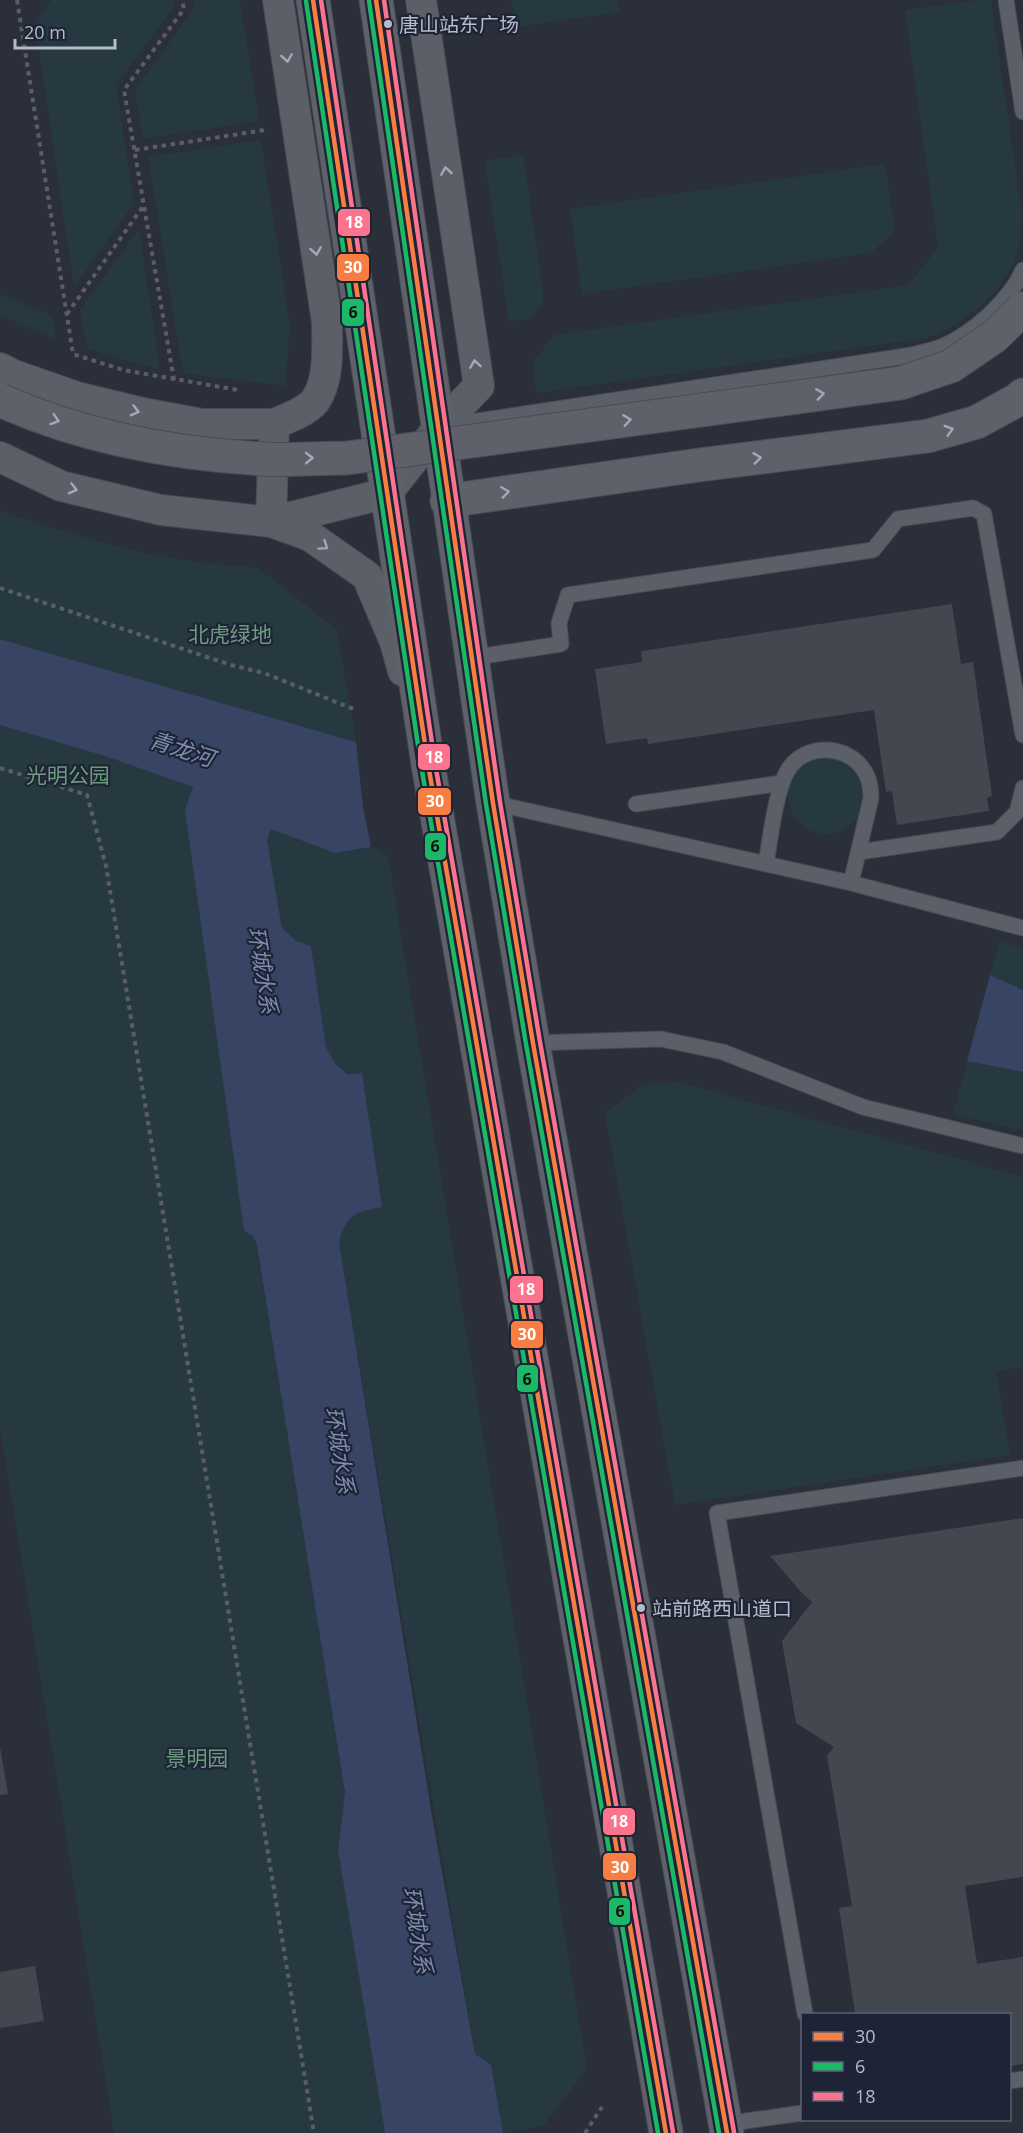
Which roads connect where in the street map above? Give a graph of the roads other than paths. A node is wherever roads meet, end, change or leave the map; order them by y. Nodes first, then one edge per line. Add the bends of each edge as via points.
1 (278, 0) edge
2 (313, 0) edge
3 (375, 0) edge
4 (421, 0) edge
5 (1006, 0) edge
6 (1016, 26) edge
7 (1023, 112) edge
8 (1023, 270) edge
9 (1023, 308) edge
10 (0, 368) edge
11 (1023, 394) edge
12 (0, 400) edge
13 (274, 424) junction
14 (439, 427) junction
15 (0, 457) edge
16 (387, 493) junction
17 (447, 501) junction
18 (271, 522) junction
19 (471, 658) junction
20 (1023, 735) edge
21 (428, 764) junction
22 (782, 783) junction
23 (1023, 788) edge
24 (493, 803) junction
25 (636, 804) dead end
26 (859, 852) junction
27 (766, 864) junction
28 (851, 883) junction
29 (1023, 928) edge
30 (533, 1043) junction
31 (1023, 1146) edge
32 (1023, 1468) edge
33 (805, 2013) edge
34 (801, 2113) edge
35 (726, 2128) edge
36 (666, 2133) edge

1 -> 13 street via 327,343 322,385 314,402
2 - 16 main road
3 - 14 main road
14 -> 4 street via 479,386
5 - 6 lane
6 - 7 lane
8 - 14 lane via 1000,304 976,326 944,346 912,355
12 -> 9 main road, bridge via 137,443 266,459 346,458 901,383 951,366 995,336
10 -> 13 street via 77,397 143,413 202,424
17 -> 11 main road via 928,436 976,422
13 - 18 street
14 - 16 street
14 - 17 main road
15 -> 18 street via 61,486 150,507
16 - 18 street
16 - 21 main road
17 - 19 main road
18 -> 21 street via 310,536 367,576 395,642
19 - 20 lane via 561,644 559,622 568,595 873,550 898,519 973,508 984,514
19 - 24 main road
21 - 36 main road
22 - 25 lane
22 - 26 lane via 794,763 814,751 843,753 855,761 868,778 871,798
22 - 27 lane
23 - 26 lane via 1017,812 997,832
24 - 27 lane
24 - 30 main road
26 - 28 lane
27 - 28 lane
28 - 29 lane
30 - 31 lane via 662,1039 723,1052 862,1107
30 - 35 main road
32 - 33 lane via 717,1513
34 - 35 lane

